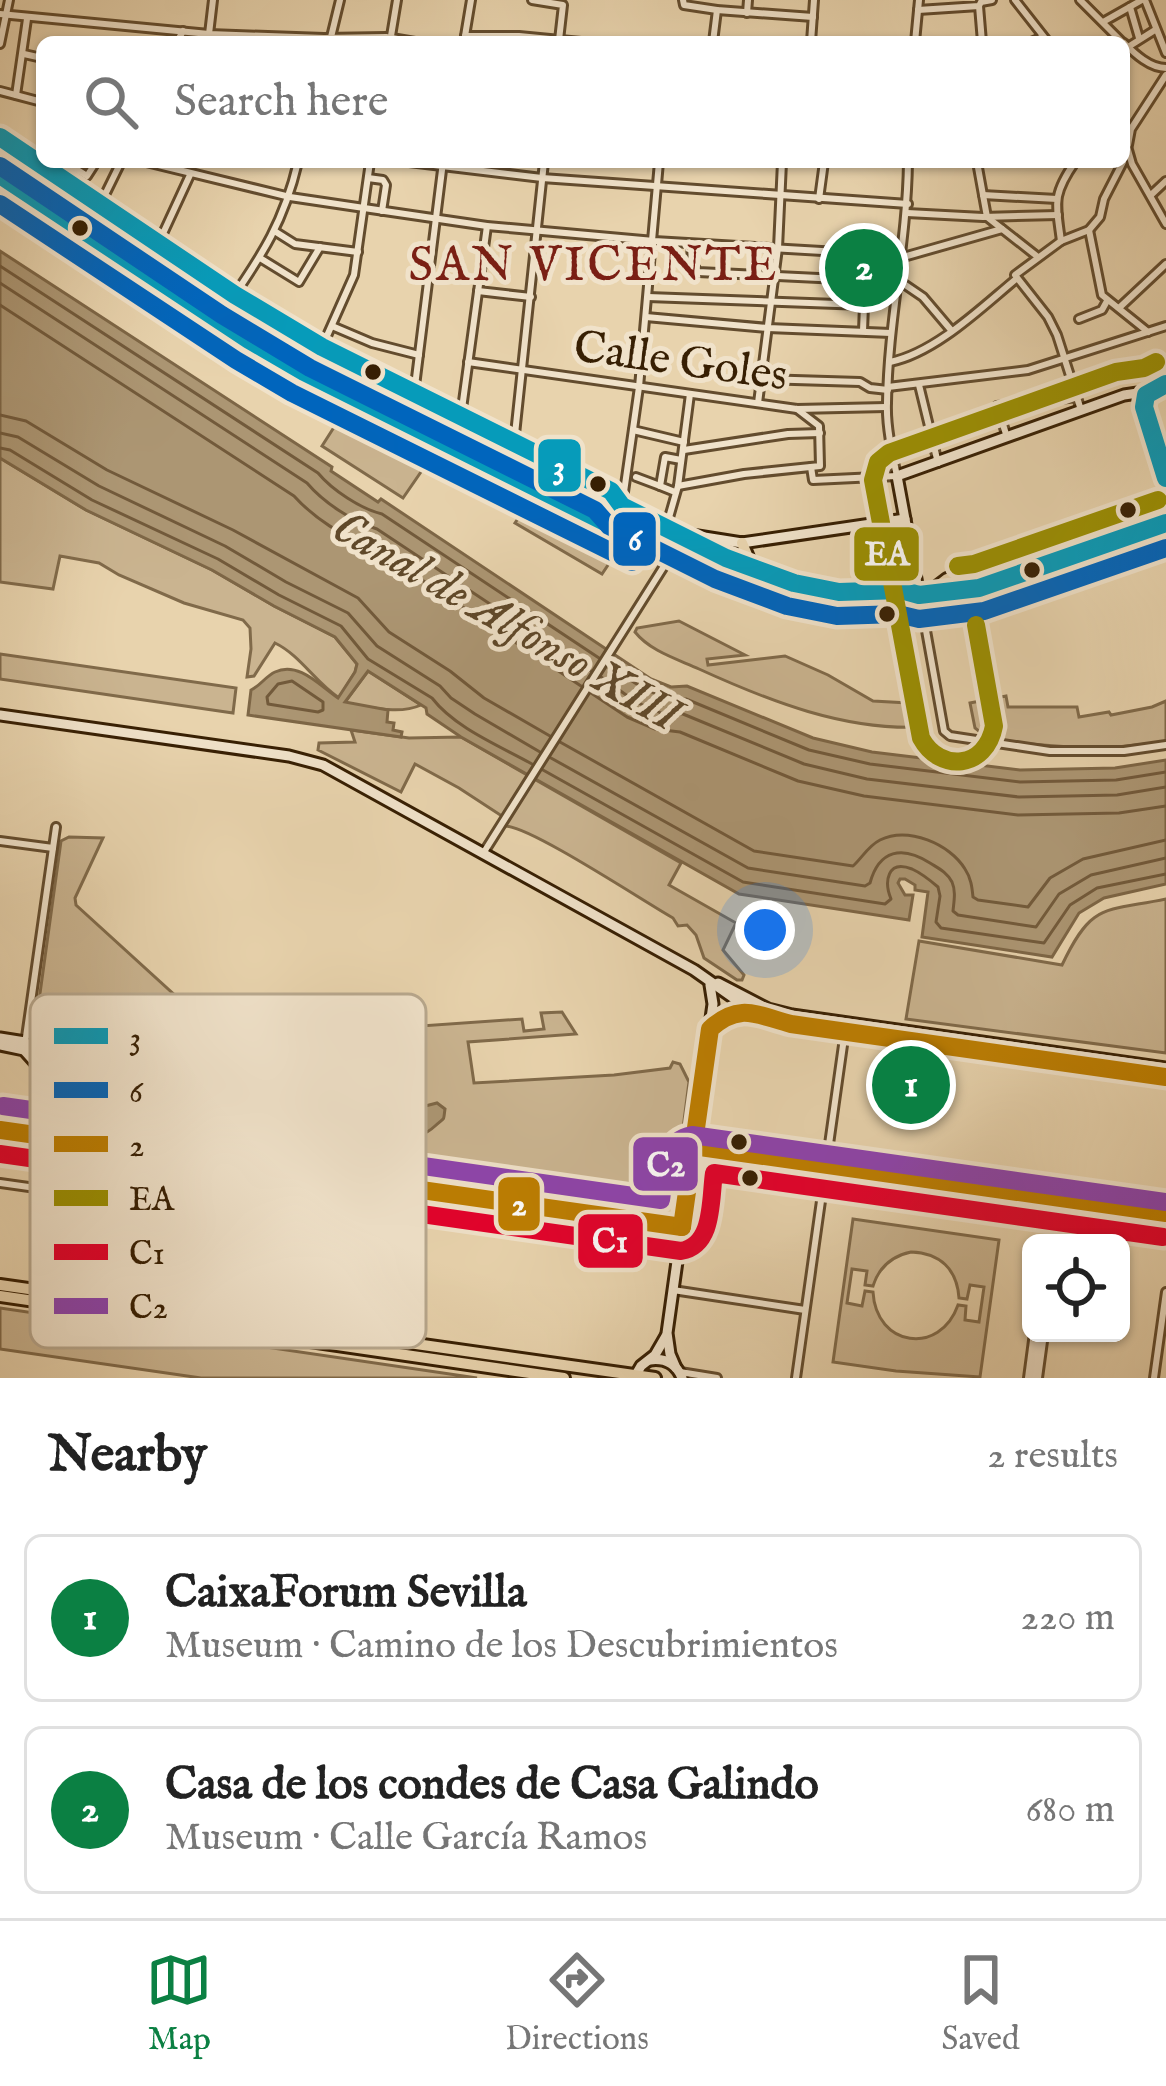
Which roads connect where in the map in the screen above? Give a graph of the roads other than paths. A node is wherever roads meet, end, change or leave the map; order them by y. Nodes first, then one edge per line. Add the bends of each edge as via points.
1 (9, 0) edge
2 (212, 0) edge
3 (340, 0) edge
4 (397, 0) edge
5 (471, 0) edge
6 (532, 0) edge
7 (683, 0) edge
8 (748, 0) edge
9 (814, 0) edge
10 (919, 0) edge
11 (992, 0) edge
12 (1015, 0) edge
13 (1080, 0) edge
14 (1094, 0) edge
15 (1143, 0) edge
16 (979, 6) junction
17 (1130, 6) junction
18 (1089, 9) junction
19 (717, 10) junction
20 (918, 10) junction
21 (746, 13) junction
22 (2, 15) edge
23 (813, 17) junction
24 (28, 19) junction
25 (1102, 22) junction
26 (183, 31) junction
27 (1158, 33) junction
28 (180, 36) edge
29 (206, 36) edge
30 (331, 36) edge
31 (391, 36) edge
32 (465, 36) edge
33 (559, 36) edge
34 (714, 36) edge
35 (811, 36) edge
36 (916, 36) edge
37 (982, 36) edge
38 (1044, 36) edge
39 (1117, 36) edge
40 (1139, 38) junction
41 (1130, 42) edge
42 (0, 44) edge
43 (1130, 48) edge
44 (1166, 53) edge
45 (24, 54) junction
46 (36, 57) edge
47 (1166, 72) edge
48 (0, 91) edge
49 (16, 94) junction
50 (36, 100) edge
51 (1130, 135) edge
52 (0, 150) edge
53 (1130, 156) edge
54 (0, 162) edge
55 (118, 168) edge
56 (171, 168) edge
57 (297, 168) edge
58 (369, 168) edge
59 (441, 168) edge
60 (471, 168) edge
61 (543, 168) edge
62 (659, 168) edge
63 (782, 168) edge
64 (823, 168) edge
65 (908, 168) edge
66 (978, 168) edge
67 (1071, 168) edge
68 (1120, 168) edge
69 (191, 173) junction
70 (368, 178) junction
71 (542, 178) junction
72 (1166, 181) edge
73 (657, 187) junction
74 (983, 195) junction
75 (1150, 195) junction
76 (780, 196) junction
77 (290, 197) junction
78 (819, 199) junction
79 (1057, 200) junction
80 (908, 203) junction
81 (364, 208) junction
82 (382, 211) junction
83 (907, 213) junction
84 (1058, 215) junction
85 (987, 217) junction
86 (92, 219) junction
87 (435, 219) junction
88 (1166, 224) edge
89 (487, 226) junction
90 (1002, 230) junction
91 (1089, 230) junction
92 (538, 231) junction
93 (276, 232) junction
94 (653, 242) junction
95 (1061, 242) junction
96 (692, 244) junction
97 (320, 247) junction
98 (778, 248) junction
99 (358, 252) junction
100 (154, 254) junction
101 (902, 255) junction
102 (1037, 256) junction
103 (260, 258) junction
104 (1166, 264) edge
105 (1016, 276) junction
106 (774, 277) junction
107 (896, 282) junction
108 (478, 291) junction
109 (648, 296) junction
110 (532, 297) junction
111 (1107, 301) junction
112 (772, 303) junction
113 (227, 307) junction
114 (1119, 308) junction
115 (646, 316) junction
116 (1079, 319) dead end
117 (332, 326) junction
118 (1166, 326) edge
119 (768, 328) junction
120 (951, 330) junction
121 (863, 331) junction
122 (1148, 332) junction
123 (891, 333) junction
124 (322, 346) dead end
125 (419, 355) junction
126 (1064, 359) junction
127 (468, 362) junction
128 (890, 362) junction
129 (522, 371) junction
130 (762, 379) junction
131 (1166, 384) edge
132 (919, 385) junction
133 (639, 386) junction
134 (869, 388) junction
135 (888, 388) junction
136 (1150, 391) junction
137 (690, 394) junction
138 (1077, 397) junction
139 (409, 401) junction
140 (758, 404) junction
141 (869, 406) junction
142 (886, 407) junction
143 (797, 409) junction
144 (1081, 410) junction
145 (461, 416) dead end
146 (633, 430) junction
147 (820, 433) junction
148 (1007, 437) junction
149 (684, 446) junction
150 (513, 453) junction
151 (682, 460) junction
152 (938, 463) junction
153 (815, 466) junction
154 (897, 476) junction
155 (1166, 476) edge
156 (636, 477) dead end
157 (660, 486) junction
158 (676, 489) junction
159 (1166, 498) edge
160 (622, 506) junction
161 (1149, 516) tunnel mouth
162 (905, 519) junction
163 (1166, 524) tunnel mouth
164 (670, 530) junction
165 (743, 546) junction
166 (672, 554) junction
167 (739, 568) junction
168 (983, 574) junction
169 (946, 579) junction
170 (961, 590) junction
171 (925, 594) junction
172 (0, 717) edge
173 (1166, 745) edge
174 (56, 827) dead end
175 (0, 841) edge
176 (53, 848) junction
177 (484, 852) junction
178 (707, 980) junction
179 (32, 994) edge
180 (30, 1011) edge
181 (754, 1013) junction
182 (845, 1027) junction
183 (710, 1029) junction
184 (0, 1041) edge
185 (25, 1046) junction
186 (30, 1051) edge
187 (1166, 1072) edge
188 (0, 1130) edge
189 (30, 1134) edge
190 (692, 1152) junction
191 (826, 1165) junction
192 (824, 1177) junction
193 (0, 1183) edge
194 (30, 1187) edge
195 (426, 1191) edge
196 (1059, 1198) junction
197 (1057, 1210) junction
198 (1166, 1213) edge
199 (1166, 1226) edge
200 (682, 1227) junction
201 (1054, 1234) edge
202 (0, 1285) edge
203 (30, 1289) edge
204 (673, 1291) junction
205 (1166, 1292) edge
206 (0, 1296) edge
207 (30, 1300) edge
208 (806, 1310) junction
209 (667, 1333) junction
210 (1039, 1342) edge
211 (426, 1346) edge
212 (358, 1348) edge
213 (650, 1360) junction
214 (679, 1372) edge
215 (634, 1376) edge
216 (564, 1378) edge
217 (656, 1378) edge
218 (717, 1378) edge
219 (796, 1378) edge
220 (1033, 1378) edge
221 (1154, 1378) edge

1 - 22 street
2 - 29 street
3 - 30 street
4 - 31 street
5 - 32 street
6 - 33 street via 563,5
7 - 19 street
8 - 21 street
9 - 23 street
10 - 20 street
11 - 16 street
12 - 38 street
13 - 18 street
14 - 18 street
15 - 17 street
15 - 27 street
16 - 20 street
16 - 37 street
17 - 25 street
17 - 40 street
18 - 25 street
19 - 21 street
19 - 34 street
20 - 36 street
21 - 23 street
22 - 24 street
22 - 42 street
23 - 35 street
24 - 26 street
24 - 45 street
25 - 39 street
26 - 28 street
26 - 29 street
27 - 40 street
27 - 44 street
40 - 41 street
43 - 47 street
45 - 46 street
45 - 49 street
47 - 51 street
48 - 49 street
49 - 50 street
52 - 86 main road
53 - 75 street
54 - 86 main road
55 - 86 street
56 - 69 street
57 - 77 street
58 - 70 street
59 - 87 street
60 - 71 street
61 - 71 street
62 - 73 street
63 - 76 street
64 - 78 street
65 - 80 street
66 - 74 street
67 - 79 street
68 - 91 street
69 - 77 street
69 - 100 street
70 - 81 street
70 - 82 street via 386,185
71 - 73 street
71 - 92 street
72 - 75 street
73 - 76 street
73 - 94 street
74 - 79 street
74 - 85 street
75 - 88 street
76 - 78 street
76 - 98 street
77 - 81 street
77 - 93 street
78 - 80 street
79 - 84 street
80 - 83 street
81 - 82 street
81 - 99 street
82 - 87 street
83 - 85 street
83 - 101 street
84 - 85 street
84 - 95 street
85 - 90 street
86 - 100 main road
86 - 113 main road
87 - 89 street
87 - 125 street
89 - 92 street
89 - 108 street
90 - 101 street
90 - 102 street
91 - 95 street
91 - 111 street
92 - 94 street
92 - 110 street
93 - 97 street
93 - 103 street
94 - 96 street
94 - 109 street
95 - 102 street
96 - 98 street
96 - 106 street via 698,272
97 - 99 street
97 - 103 street via 298,282
98 - 101 street
98 - 106 street
99 - 117 street
100 - 113 main road
101 - 107 street
102 - 105 street
103 - 113 street
104 - 114 street
105 - 120 street
105 - 126 street via 1048,317
106 - 107 street
106 - 112 street
107 - 120 street
107 - 123 street
108 - 110 street
108 - 127 street
109 - 112 street
109 - 115 street
110 - 129 street
111 - 114 street
111 - 116 street
112 - 119 street
112 - 121 street via 864,305
113 - 139 main road
113 - 166 main road via 313,364
114 - 122 street
115 - 119 street
115 - 133 street
117 - 124 street
117 - 125 street
118 - 122 street
119 - 121 street
119 - 130 street
120 - 128 street
121 - 123 street
122 - 126 street
123 - 128 street
125 - 139 street
126 - 132 street
126 - 138 street
127 - 129 street, Calle Goles
127 - 145 street
128 - 135 street
129 - 133 street, Calle Goles
129 - 150 street
130 - 134 street
130 - 140 street
131 - 136 main road
132 - 135 street
132 - 152 street
133 - 137 street, Calle Goles
133 - 146 street
134 - 135 street
134 - 141 street
135 - 142 street
136 - 144 street
136 - 155 main road via 1144,407
137 - 140 street, Calle Goles
137 - 149 street
138 - 144 street
138 - 148 street via 997,406
139 - 150 main road
140 - 143 street, Calle Goles
141 - 142 street, Calle Goles
141 - 143 street, Calle Goles
142 - 154 street
143 - 147 street
144 - 148 street
146 - 149 street
146 - 160 street
147 - 149 street
147 - 153 street
148 - 152 street
149 - 151 street
150 - 160 main road
151 - 157 street via 665,457
151 - 158 street
152 - 154 street
153 - 154 street via 813,480
153 - 158 street
154 - 162 street
156 - 157 street
157 - 158 street
158 - 164 street
159 - 169 main road
160 - 164 main road
161 - 168 main road
162 - 165 street
162 - 171 street
163 - 170 main road
164 - 165 street
164 - 167 main road
165 - 167 main road
166 - 167 main road
166 - 177 street
167 - 171 main road via 839,592
168 - 169 main road
168 - 170 main road
169 - 171 main road
170 - 171 main road
171 - 173 street via 944,731 1050,751
172 - 177 street via 306,760
174 - 176 street
175 - 176 street
176 - 179 street
177 - 178 street
178 - 181 street
178 - 182 street via 778,1012
178 - 183 street
180 - 185 street
181 - 182 street
181 - 183 street via 728,1012
182 - 187 street
182 - 191 street
183 - 190 street
184 - 185 street
185 - 186 street
188 - 189 street
190 - 191 street
190 - 192 street
190 - 200 street
191 - 192 street
191 - 196 street
192 - 197 street
192 - 208 street
193 - 194 street
195 - 200 street
196 - 197 street
196 - 198 street
197 - 199 street
197 - 201 street
200 - 204 street
202 - 203 main road
204 - 208 street
204 - 209 street
205 - 221 street
206 - 207 main road
208 - 219 street
209 - 213 street
209 - 214 street
210 - 220 street
211 - 215 main road
212 - 216 main road
213 - 214 street
213 - 215 street
214 - 218 street
215 - 217 main road

